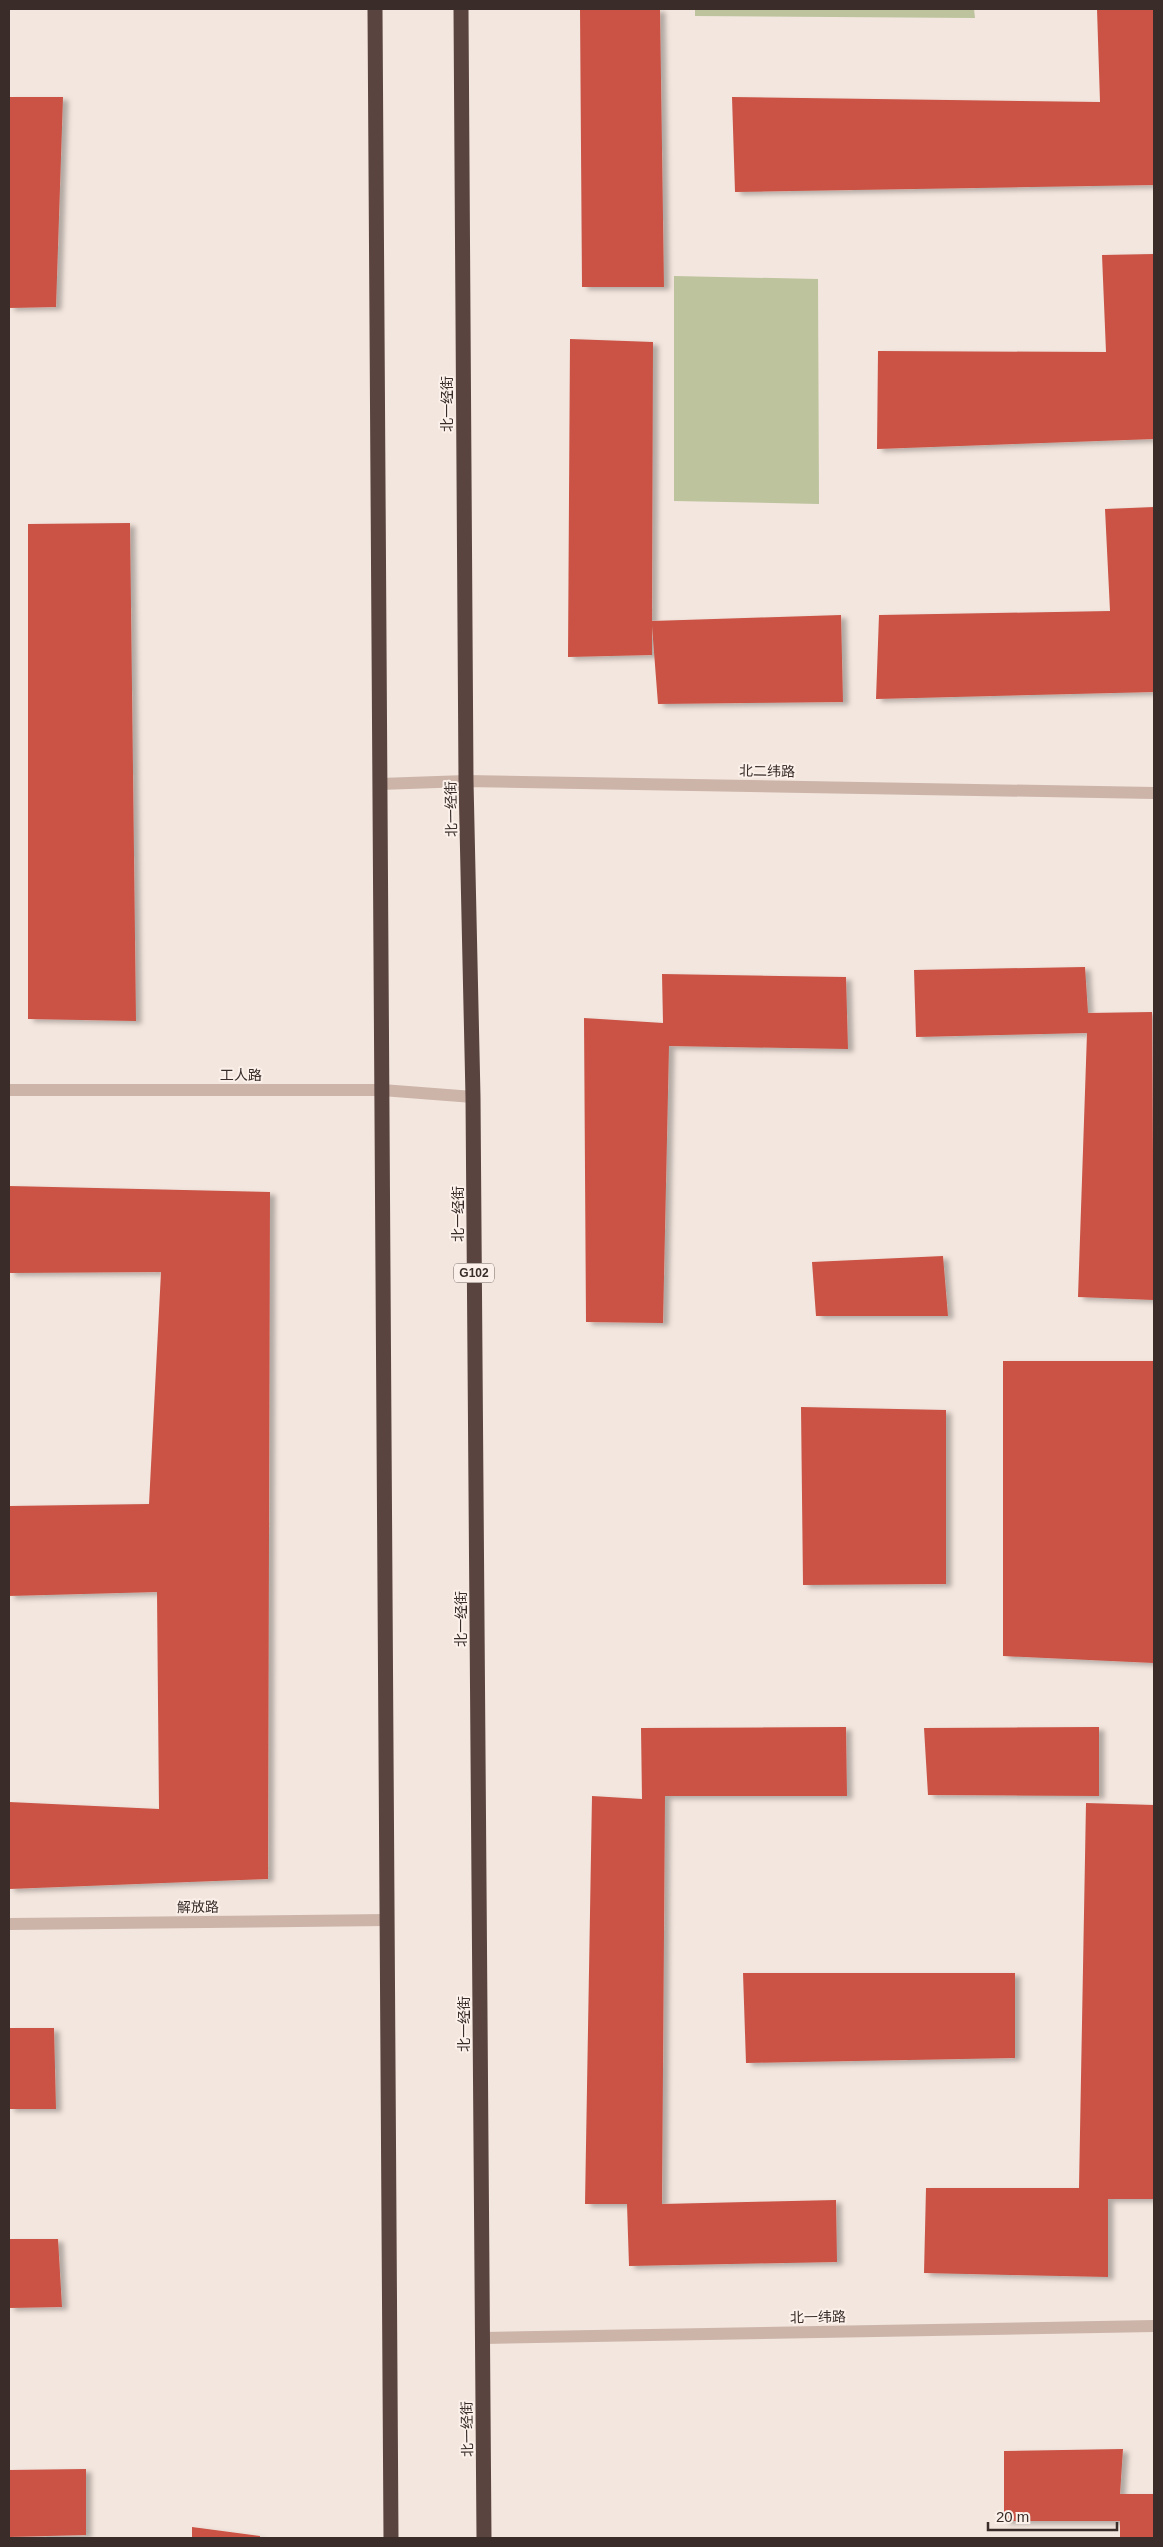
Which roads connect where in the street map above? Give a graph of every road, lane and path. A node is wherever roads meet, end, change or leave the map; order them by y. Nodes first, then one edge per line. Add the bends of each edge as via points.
1 (375, 9) edge
2 (461, 9) edge
3 (466, 781) junction
4 (380, 784) junction
5 (1154, 793) edge
6 (9, 1090) edge
7 (382, 1090) junction
8 (473, 1097) junction
9 (387, 1920) junction
10 (9, 1924) edge
11 (1154, 2326) edge
12 (482, 2338) junction
13 (391, 2538) edge
14 (484, 2538) edge

1 - 4 highway
2 - 3 highway, 北一经街 / G102
3 - 4 street, 北二纬路
3 - 5 street, 北二纬路
3 - 8 highway, 北一经街 / G102
4 - 7 highway
6 - 7 street, 工人路
7 - 8 street, 工人路
7 - 9 highway
8 - 12 highway, 北一经街 / G102
9 - 10 street, 解放路
9 - 13 highway
11 - 12 street, 北一纬路
12 - 14 highway, 北一经街 / G102

